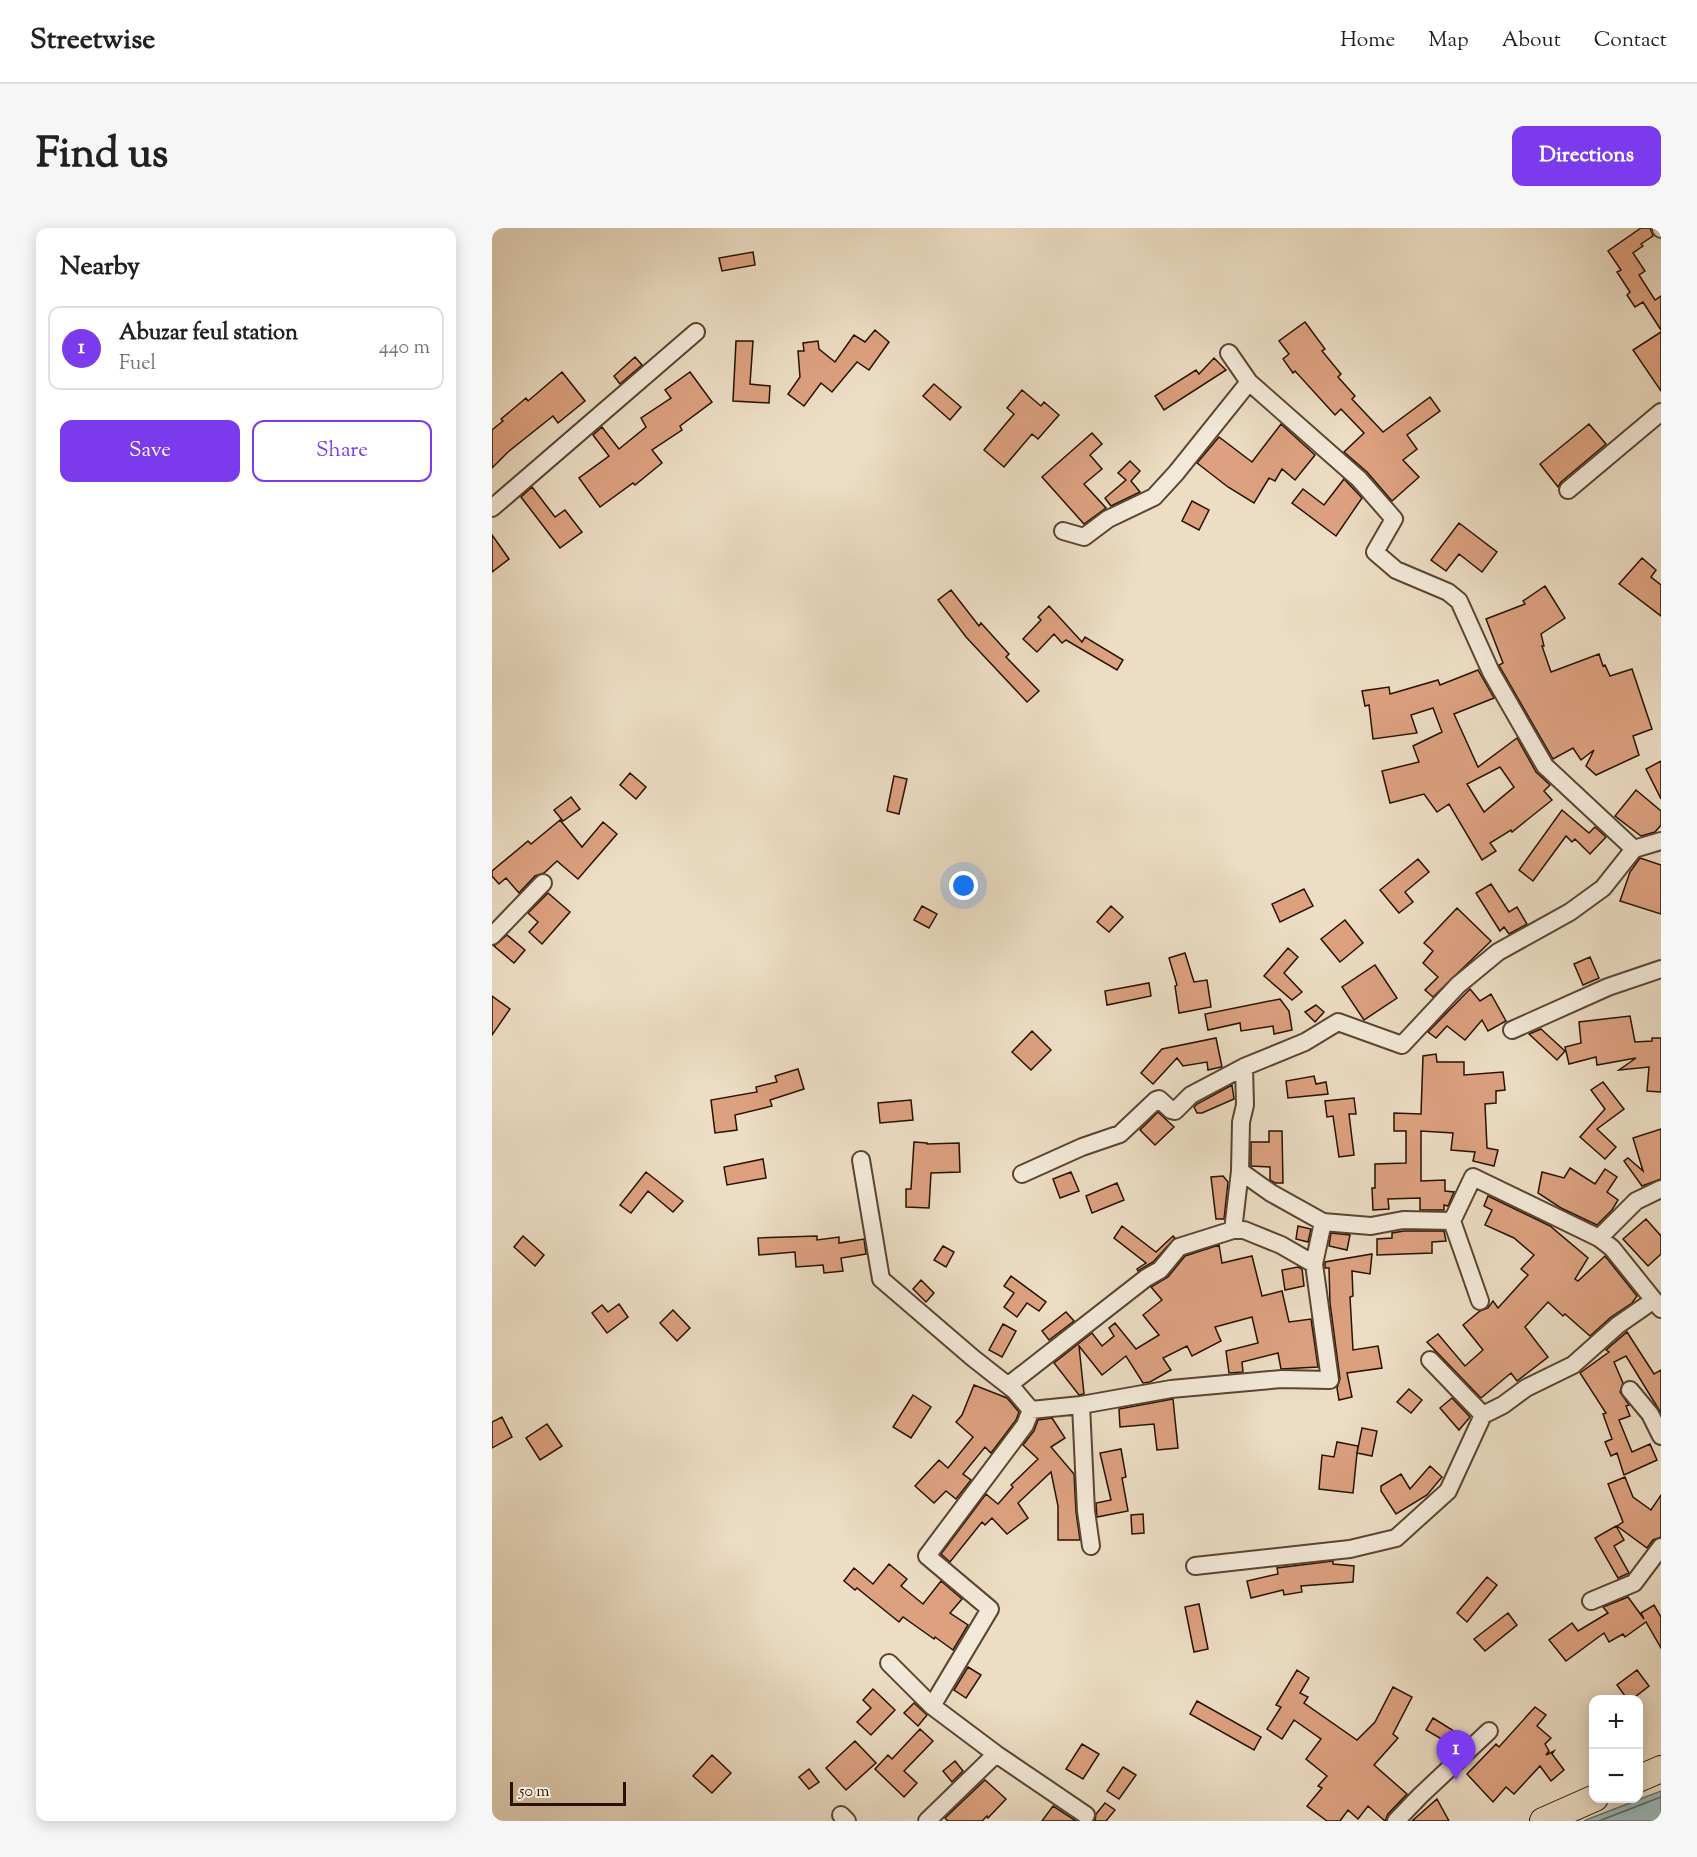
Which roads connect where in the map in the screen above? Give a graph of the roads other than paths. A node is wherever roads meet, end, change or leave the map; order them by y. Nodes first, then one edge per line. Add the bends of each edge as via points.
1 (696, 332) dead end
2 (1229, 353) dead end
3 (1249, 382) junction
4 (1661, 412) edge
5 (1568, 490) dead end
6 (492, 508) edge
7 (1064, 531) dead end
8 (1661, 840) edge
9 (1634, 849) junction
10 (543, 883) dead end
11 (492, 936) edge
12 (1661, 969) edge
13 (1512, 1030) dead end
14 (1244, 1067) junction
15 (861, 1160) dead end
16 (1240, 1171) junction
17 (1022, 1174) dead end
18 (1661, 1189) edge
19 (1452, 1221) junction
20 (1323, 1222) junction
21 (1233, 1230) junction
22 (1599, 1238) junction
23 (1314, 1264) junction
24 (1480, 1301) dead end
25 (1657, 1305) edge
26 (1430, 1360) dead end
27 (1630, 1390) dead end
28 (1015, 1391) junction
29 (1081, 1404) junction
30 (1030, 1410) junction
31 (1483, 1415) junction
32 (1661, 1436) edge
33 (1091, 1546) dead end
34 (1661, 1547) edge
35 (1195, 1566) dead end
36 (1591, 1601) dead end
37 (889, 1663) dead end
38 (932, 1706) junction
39 (1489, 1731) dead end
40 (996, 1754) junction
41 (1661, 1769) edge
42 (1643, 1777) edge
43 (1589, 1801) edge
44 (1086, 1815) dead end
45 (927, 1821) edge
46 (1396, 1821) edge
47 (1543, 1821) edge

1 - 6 street
2 - 3 street
3 - 7 street via 1154,497 1108,519 1084,537
3 - 9 street via 1359,478 1395,519 1375,552 1396,570 1448,592 1459,601 1491,672 1545,766
4 - 5 street
8 - 9 street
9 - 14 street via 1603,888 1570,912 1498,952 1458,985 1402,1045 1338,1022 1305,1042
10 - 11 street
12 - 13 street via 1608,987
14 - 16 street
14 - 17 street via 1191,1095 1175,1111 1156,1100 1120,1134
15 - 28 street via 881,1279
16 - 20 street
16 - 21 street
18 - 22 street via 1636,1201
19 - 20 street via 1402,1220 1371,1226
19 - 22 street via 1473,1177
19 - 24 street
20 - 23 street
21 - 23 street via 1244,1230 1281,1245
21 - 28 street via 1179,1246 1160,1270 1010,1384
22 - 25 street via 1612,1248
23 - 29 street via 1330,1380 1282,1379 1172,1389
25 - 31 street via 1618,1325 1573,1365
26 - 31 street
27 - 32 street via 1650,1413
28 - 30 street
29 - 30 street
29 - 33 street
30 - 38 street via 1026,1425 927,1556 990,1609
31 - 35 street via 1448,1491 1396,1538 1350,1550
34 - 36 street via 1634,1583
37 - 38 street
38 - 40 street
39 - 46 street
40 - 44 street
40 - 45 street
41 - 42 main road
43 - 47 main road

